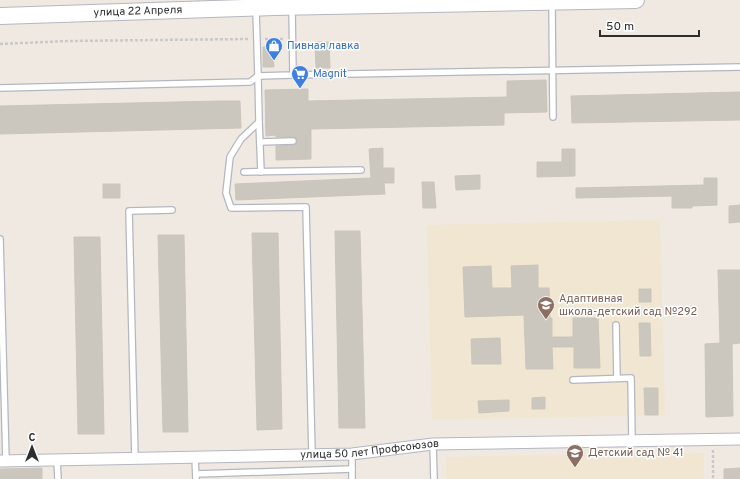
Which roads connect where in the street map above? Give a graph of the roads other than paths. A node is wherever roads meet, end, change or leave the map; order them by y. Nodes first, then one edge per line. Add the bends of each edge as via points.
1 (636, 0) edge
2 (522, 1) edge
3 (552, 2) junction
4 (127, 6) edge
5 (292, 7) junction
6 (256, 8) junction
7 (0, 16) edge
8 (740, 67) edge
9 (552, 71) junction
10 (294, 75) junction
11 (258, 76) junction
12 (0, 88) edge
13 (553, 117) dead end
14 (259, 122) junction
15 (294, 141) dead end
16 (260, 142) junction
17 (361, 170) dead end
18 (244, 172) dead end
19 (261, 172) junction
20 (172, 210) dead end
21 (0, 240) edge
22 (616, 325) dead end
23 (617, 378) junction
24 (573, 380) dead end
25 (740, 439) edge
26 (632, 441) junction
27 (433, 444) junction
28 (352, 454) junction
29 (312, 455) junction
30 (195, 457) junction
31 (135, 458) junction
32 (57, 460) junction
33 (3, 461) edge
34 (352, 469) junction
35 (196, 476) edge
36 (58, 479) edge
37 (352, 479) edge
38 (434, 479) edge

1 - 3 main road, улица 22 Апреля
2 - 3 main road, улица 22 Апреля
2 - 5 main road, улица 22 Апреля
3 - 9 lane
4 - 6 main road, улица 22 Апреля
4 - 7 main road, улица 22 Апреля
5 - 6 main road, улица 22 Апреля
5 - 10 lane
6 - 11 lane
8 - 9 lane
9 - 10 lane
9 - 13 lane
10 - 11 lane
11 - 12 lane via 250,82
11 - 14 lane
14 - 16 lane
14 - 29 lane via 241,139 230,157 226,193 231,208 306,207
15 - 16 lane
16 - 19 lane
17 - 19 lane
18 - 19 lane
20 - 31 lane via 129,211
21 - 33 lane
22 - 23 lane
23 - 24 lane
23 - 26 lane via 631,378
25 - 26 street, улица 50 лет Профсоюзов
26 - 27 street, улица 50 лет Профсоюзов
27 - 28 street, улица 50 лет Профсоюзов
27 - 38 lane
28 - 29 street, улица 50 лет Профсоюзов
28 - 34 lane
29 - 30 street, улица 50 лет Профсоюзов
30 - 31 street, улица 50 лет Профсоюзов
30 - 35 lane
31 - 32 street, улица 50 лет Профсоюзов
32 - 33 street, улица 50 лет Профсоюзов
32 - 36 lane
34 - 35 lane
34 - 37 lane

